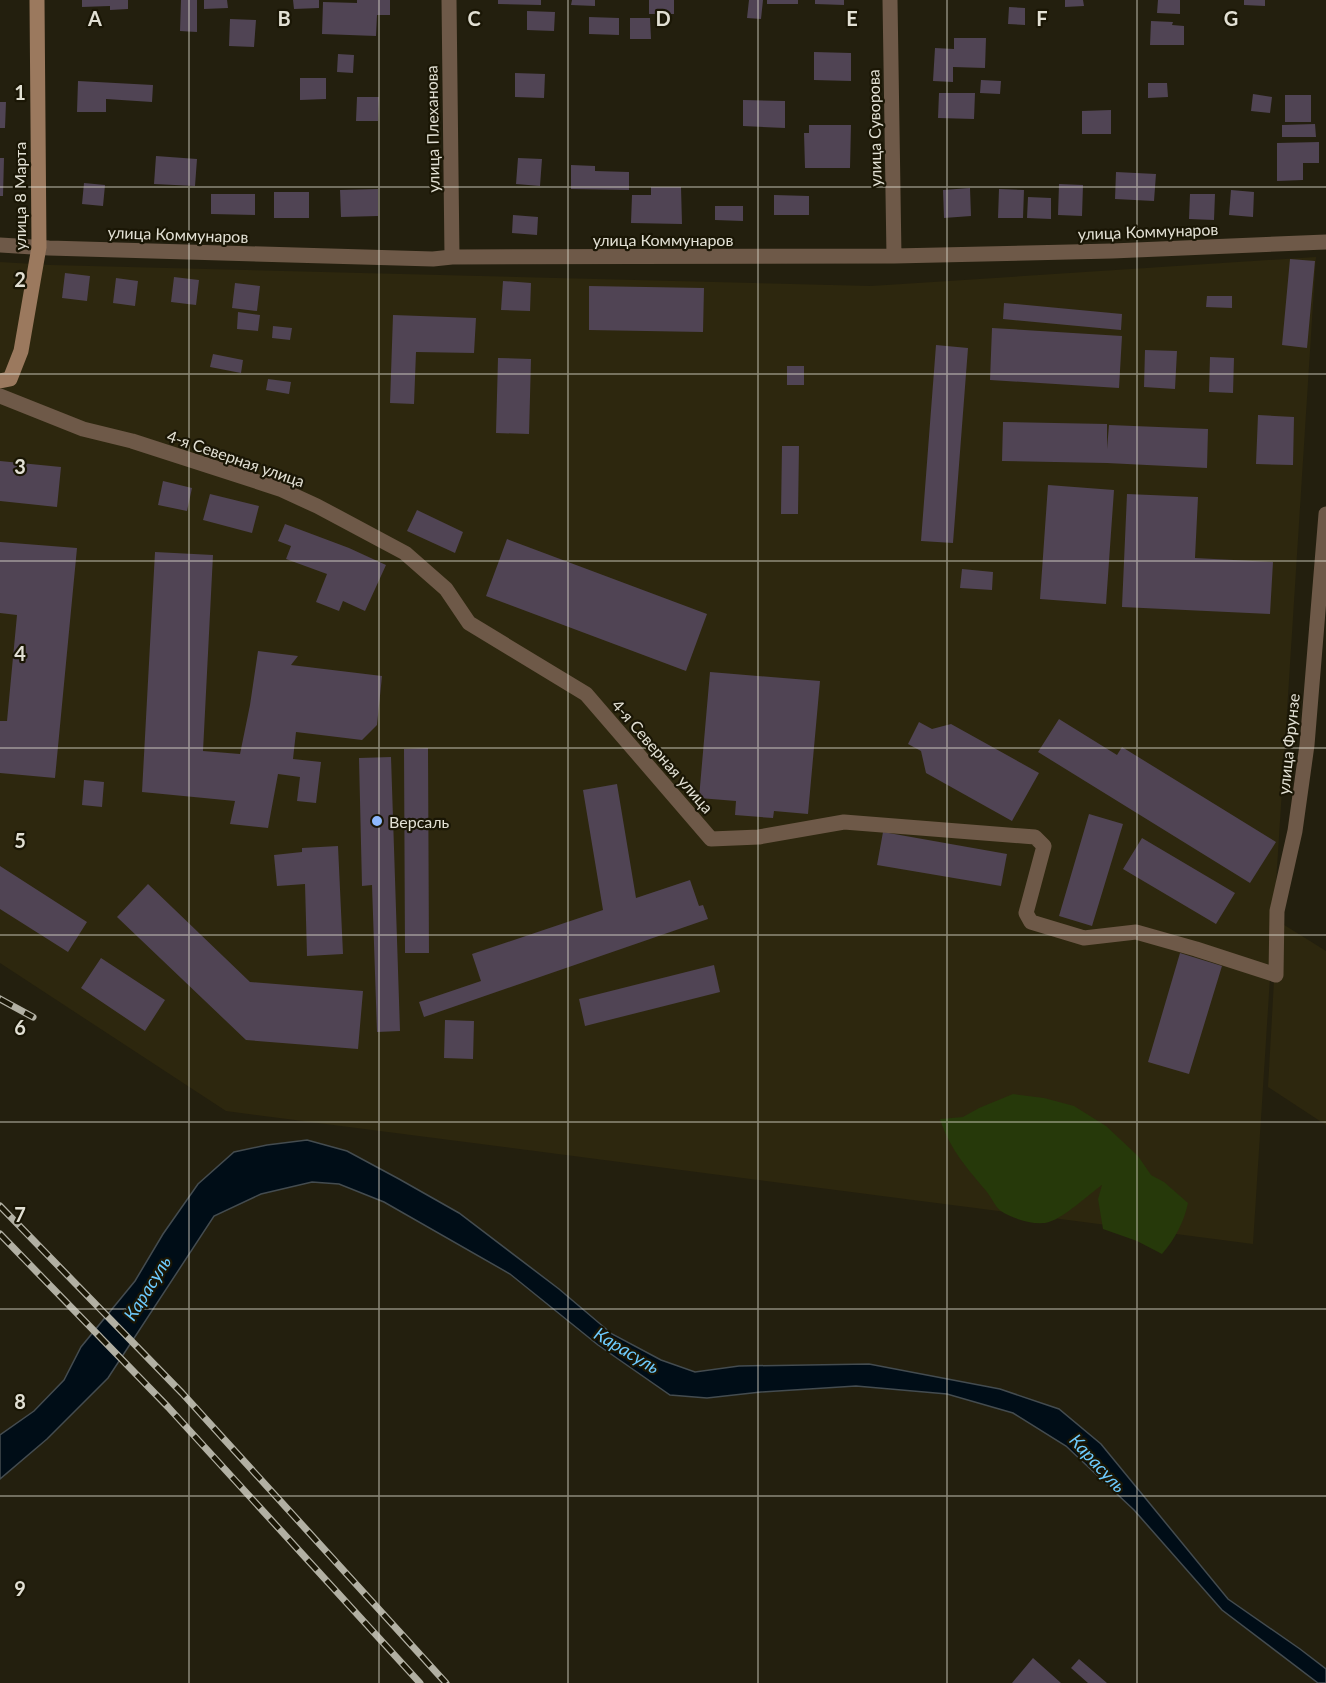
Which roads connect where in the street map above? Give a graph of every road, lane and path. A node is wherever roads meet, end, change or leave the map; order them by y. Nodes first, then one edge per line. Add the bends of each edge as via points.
1 (37, 0) edge
2 (449, 0) edge
3 (890, 0) edge
4 (1326, 242) edge
5 (0, 245) edge
6 (39, 248) junction
7 (894, 256) junction
8 (452, 257) junction
9 (5, 380) edge
10 (0, 396) edge
11 (24, 405) junction
12 (1326, 514) edge
13 (1275, 975) joint

1 - 6 street, улица 8 Марта
2 - 8 street, улица Плеханова
3 - 7 street, улица Суворова
4 - 7 street, улица Коммунаров
5 - 6 street, улица Коммунаров
6 - 8 street, улица Коммунаров
6 - 9 street, улица 8 Марта via 21,351
7 - 8 street, улица Коммунаров
9 - 11 street
10 - 11 street, 4-я Северная улица
11 - 13 street, 4-я Северная улица via 83,429 280,489 405,553 446,589 469,623 586,694 711,839 759,837 844,822 1035,837 1044,846 1026,913 1031,922 1084,938 1136,932
12 - 13 street, улица Фрунзе via 1307,745 1295,831 1277,911

